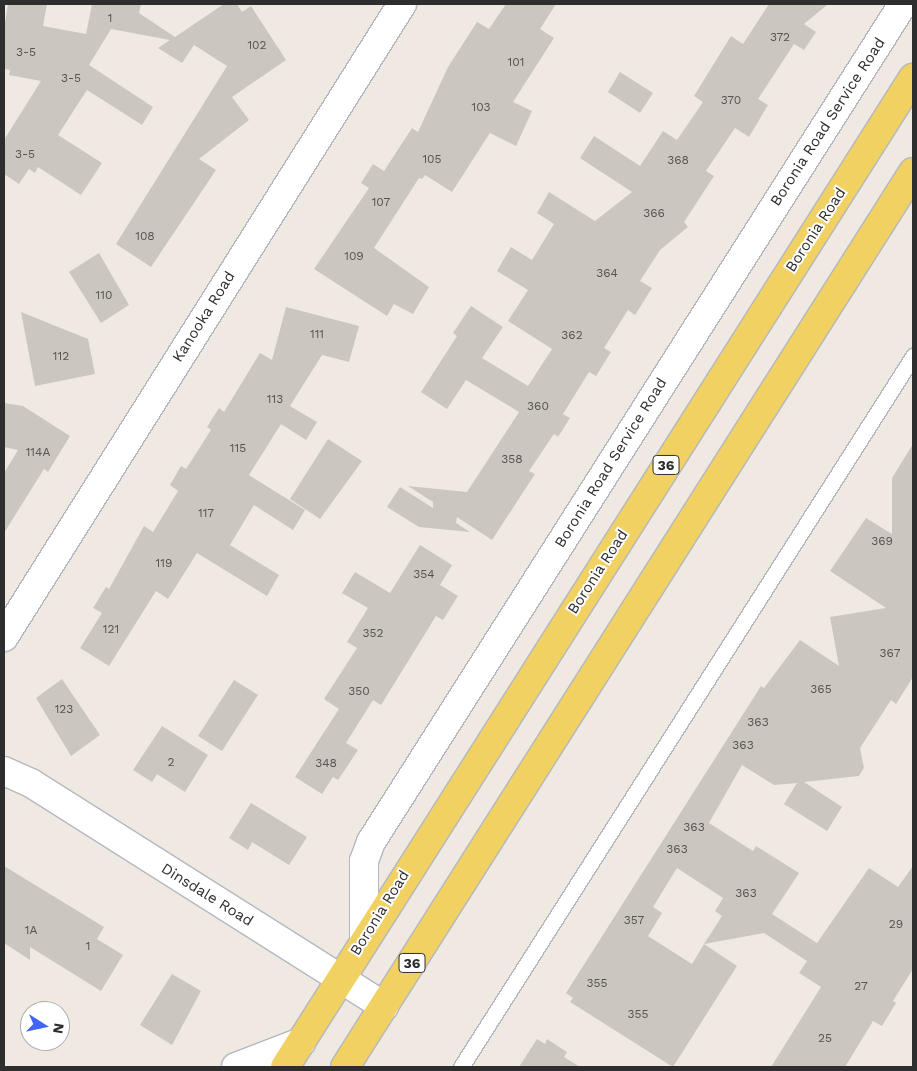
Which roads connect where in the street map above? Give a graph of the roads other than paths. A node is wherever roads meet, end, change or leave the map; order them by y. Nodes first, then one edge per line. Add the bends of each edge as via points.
1 (402, 4) edge
2 (903, 4) edge
3 (913, 78) edge
4 (913, 172) edge
5 (913, 356) edge
6 (5, 633) edge
7 (4, 754) edge
8 (4, 771) edge
9 (31, 783) junction
10 (364, 938) junction
11 (340, 978) junction
12 (384, 1006) junction
13 (300, 1042) junction
14 (236, 1067) edge
15 (285, 1067) edge
16 (346, 1067) edge
17 (461, 1067) edge

1 - 6 street, Kanooka Road
2 - 10 street, Boronia Road Service Road via 371,842 364,861
3 - 10 main road, Boronia Road / 36
4 - 12 main road, 36
5 - 17 lane
7 - 9 street, Dinsdale Road
8 - 9 street, Dinsdale Road
9 - 11 street, Dinsdale Road
10 - 11 main road, Boronia Road / 36
11 - 12 street, Dinsdale Road
11 - 13 main road, Boronia Road / 36
12 - 16 main road, 36
13 - 14 street
13 - 15 main road, Boronia Road / 36

